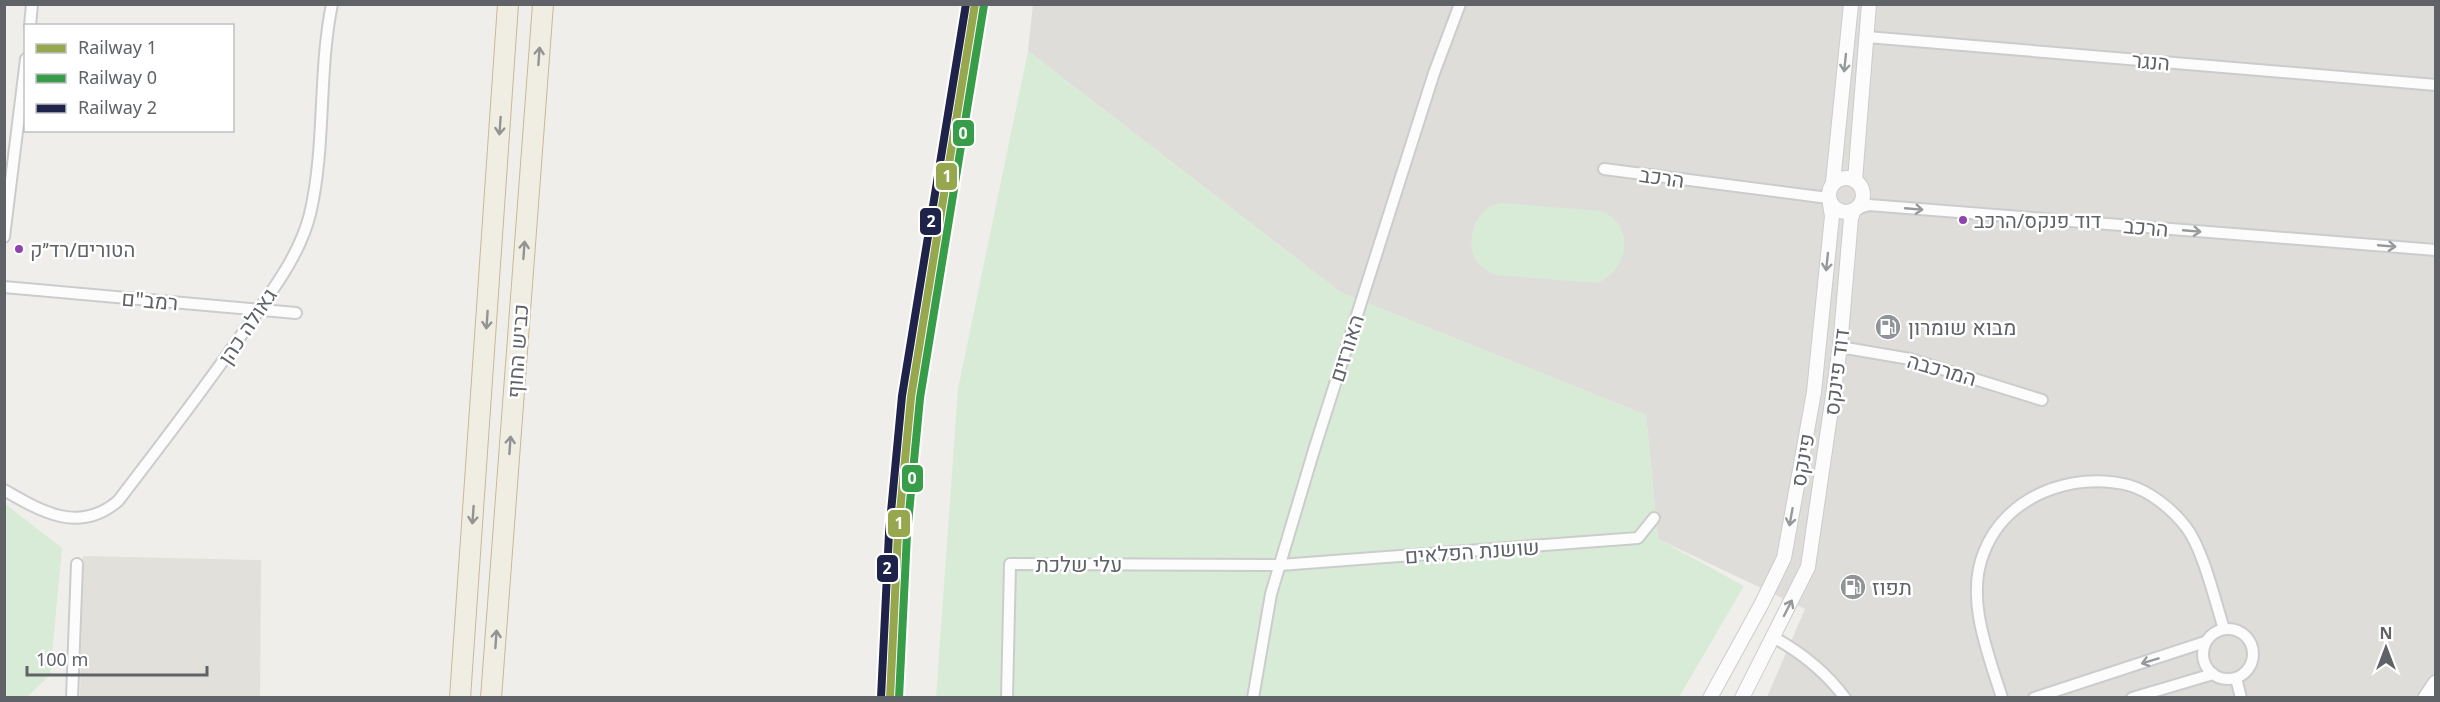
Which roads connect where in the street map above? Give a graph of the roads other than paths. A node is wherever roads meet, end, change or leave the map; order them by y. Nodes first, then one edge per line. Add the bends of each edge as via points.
1 (32, 4) edge
2 (329, 4) edge
3 (508, 4) edge
4 (543, 4) edge
5 (1460, 4) edge
6 (1851, 4) edge
7 (1869, 4) edge
8 (30, 24) edge
9 (1867, 38) junction
10 (24, 75) edge
11 (2436, 86) edge
12 (1604, 169) dead end
13 (1855, 180) junction
14 (1833, 182) junction
15 (1829, 201) junction
16 (1855, 209) junction
17 (4, 237) edge
18 (2436, 250) edge
19 (4, 287) edge
20 (259, 310) junction
21 (296, 313) dead end
22 (1840, 347) junction
23 (2042, 400) dead end
24 (4, 490) edge
25 (1654, 518) dead end
26 (77, 564) dead end
27 (1280, 565) junction
28 (2224, 629) junction
29 (1773, 637) junction
30 (2205, 642) junction
31 (2213, 675) junction
32 (2236, 678) junction
33 (2436, 683) edge
34 (72, 698) edge
35 (460, 698) edge
36 (491, 698) edge
37 (1007, 698) edge
38 (1253, 698) edge
39 (1710, 698) edge
40 (1742, 698) edge
41 (1845, 698) edge
42 (2002, 698) edge
43 (2034, 698) edge
44 (2133, 698) edge
45 (2241, 698) edge
46 (2426, 698) edge

1 - 8 street
2 - 20 street, גאולה כהן via 310,215 293,256
3 -> 35 highway, כביש החוף
36 -> 4 highway, כביש החוף
5 - 27 street, האורזים via 1426,96
6 -> 14 street
7 - 9 street
9 - 11 street, הנגר
9 - 13 street
10 - 17 street
12 - 15 street, הרכב
13 - 14 street via 1843,178
13 - 16 street via 1863,193
14 - 15 street
15 - 16 street via 1839,211
15 -> 39 street, פינקס via 1832,216 1814,392 1784,558
16 -> 18 street, הרכב via 1869,205
16 - 22 street, דוד פינקס via 1851,218
19 - 20 street, רמב"ם
20 - 21 street, רמב"ם
20 - 24 street, גאולה כהן via 132,483 106,511 76,519 60,516
22 - 23 street, המרכבה via 1910,359
29 -> 22 street, דוד פינקס via 1808,567
25 - 27 street, שושנת הפלאים via 1638,538
26 - 34 street
27 - 37 street, עלי שלכת via 1010,564
27 - 38 street, האורזים via 1271,594
28 - 30 street
28 - 32 street via 2240,631 2252,646 2251,666
28 - 42 street via 2205,567 2187,528 2161,501 2129,485 2095,480 2060,485 2028,499 2002,522 1983,552 1976,590 1983,634
29 - 40 street, דוד פינקס
29 - 41 street via 1810,660
30 - 31 street via 2203,658
30 -> 43 street
31 - 32 street
31 - 44 street
32 - 45 street
33 - 46 main road

